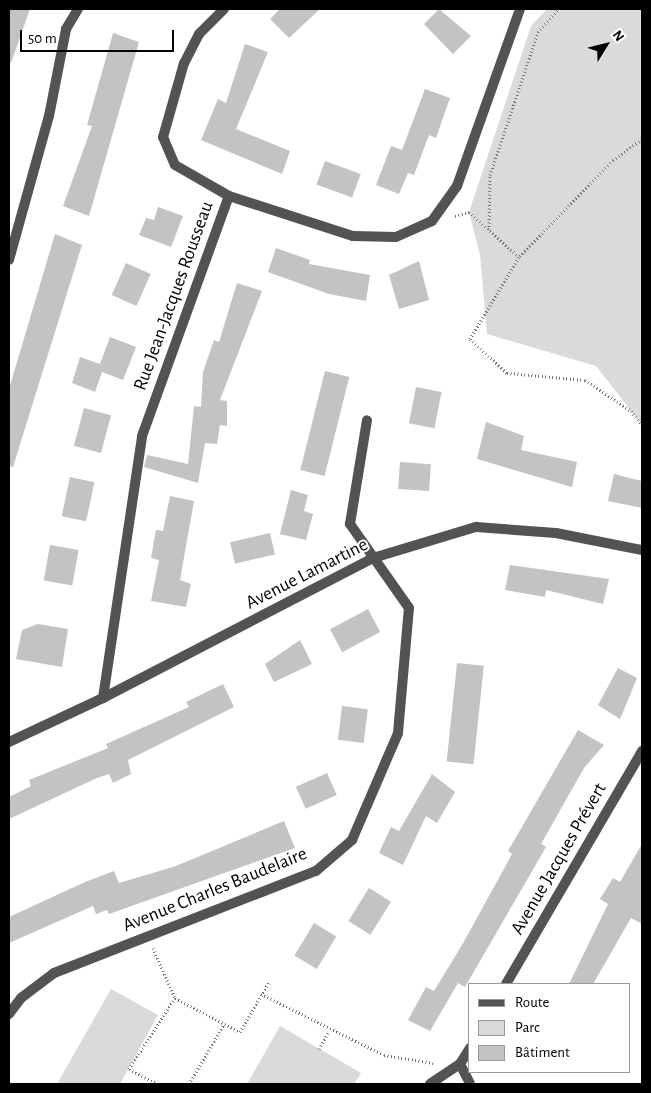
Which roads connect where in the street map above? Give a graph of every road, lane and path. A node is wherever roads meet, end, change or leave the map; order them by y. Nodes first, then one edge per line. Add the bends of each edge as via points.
1 (78, 9) edge
2 (224, 9) edge
3 (516, 9) edge
4 (559, 9) edge
5 (642, 139) edge
6 (229, 196) junction
7 (432, 221) junction
8 (489, 230) junction
9 (519, 257) junction
10 (9, 260) edge
11 (367, 420) dead end
12 (642, 425) edge
13 (642, 550) edge
14 (373, 558) junction
15 (103, 698) junction
16 (9, 742) edge
17 (642, 751) edge
18 (148, 936) junction
19 (268, 982) dead end
20 (507, 983) edge
21 (261, 994) junction
22 (175, 998) junction
23 (9, 1014) edge
24 (224, 1024) junction
25 (329, 1032) junction
26 (319, 1048) dead end
27 (468, 1051) edge
28 (460, 1064) junction
29 (158, 1084) edge
30 (189, 1084) edge
31 (430, 1084) edge
32 (470, 1084) edge

1 - 10 street via 66,29 49,116
2 - 6 street via 199,34 184,63 163,137 175,165
3 - 7 street via 457,186
4 - 8 path via 538,32 490,175
5 - 9 path via 613,160
6 - 7 street, Rue Jean-Jacques Rousseau via 353,236 396,237
6 - 15 street, Rue Jean-Jacques Rousseau via 142,436
7 - 8 path via 469,212
8 - 9 path
9 - 12 path via 470,339 507,373 585,380 631,411
11 - 14 street, Avenue Charles Baudelaire via 350,524
13 - 14 street, Avenue Lamartine via 556,533 476,528
14 - 15 street, Avenue Lamartine
14 - 18 street, Avenue Charles Baudelaire via 409,608 398,732 352,840 316,871
15 - 16 street, Avenue Lamartine
17 - 20 street, Avenue Jacques Prévert
18 - 22 path
18 - 23 street, Avenue Charles Baudelaire via 54,973 21,998
19 - 21 path
21 - 24 path via 240,1032
21 - 25 path
22 - 24 path
22 - 29 path via 129,1069
24 - 30 path
25 - 26 path
25 - 28 path via 384,1055
27 - 28 street
28 - 31 street
28 - 32 street

